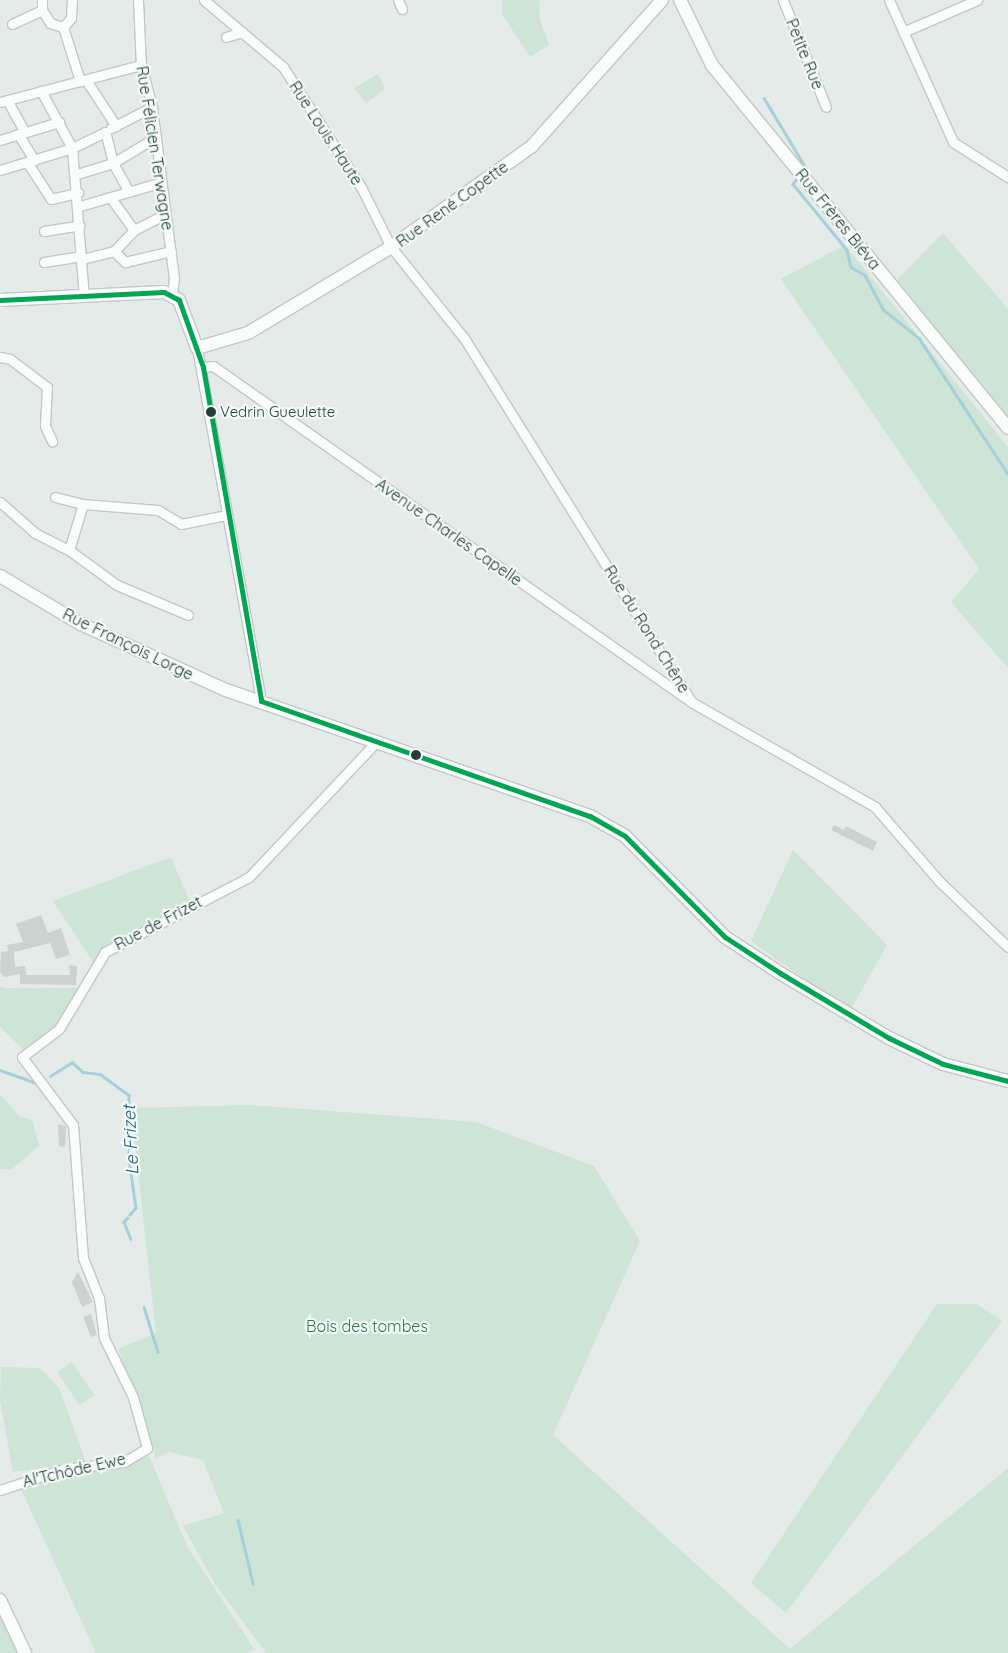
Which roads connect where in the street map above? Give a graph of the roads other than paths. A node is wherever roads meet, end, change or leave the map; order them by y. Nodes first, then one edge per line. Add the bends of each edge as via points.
1 (42, 0) edge
2 (72, 0) edge
3 (138, 0) edge
4 (204, 0) edge
5 (662, 0) edge
6 (667, 0) edge
7 (680, 0) edge
8 (783, 0) edge
9 (889, 0) edge
10 (977, 0) edge
11 (42, 10) junction
12 (12, 24) dead end
13 (63, 27) junction
14 (242, 32) junction
15 (903, 32) junction
16 (226, 38) dead end
17 (142, 65) junction
18 (83, 80) junction
19 (41, 91) junction
20 (3, 101) edge
21 (152, 107) junction
22 (826, 107) dead end
23 (59, 122) junction
24 (116, 126) junction
25 (105, 132) junction
26 (22, 133) junction
27 (156, 137) junction
28 (0, 140) edge
29 (72, 148) junction
30 (31, 161) junction
31 (113, 163) junction
32 (0, 170) edge
33 (76, 174) junction
34 (1008, 177) edge
35 (162, 182) junction
36 (129, 192) junction
37 (78, 193) junction
38 (110, 197) junction
39 (80, 206) junction
40 (166, 214) junction
41 (80, 225) junction
42 (134, 230) junction
43 (44, 231) dead end
44 (391, 247) junction
45 (114, 251) junction
46 (170, 251) junction
47 (82, 258) junction
48 (44, 262) dead end
49 (172, 295) junction
50 (84, 296) junction
51 (0, 300) edge
52 (197, 348) junction
53 (0, 357) edge
54 (203, 367) junction
55 (1008, 428) edge
56 (52, 441) dead end
57 (55, 497) dead end
58 (0, 502) edge
59 (83, 504) junction
60 (227, 516) junction
61 (70, 550) junction
62 (0, 576) edge
63 (188, 615) dead end
64 (261, 701) junction
65 (693, 703) junction
66 (378, 741) junction
67 (1008, 947) edge
68 (1008, 1081) edge
69 (147, 1448) joint
70 (0, 1490) edge
71 (0, 1600) edge
72 (25, 1653) edge

1 - 11 street
2 - 13 street via 71,18
3 - 17 street, Rue Félicien Terwagne
4 - 14 street, Rue Louis Haute
5 - 44 street, Rue René Copette via 532,146
6 - 7 street
7 - 55 street, Rue Frères Biéva via 712,65
8 - 22 street, Petite Rue
9 - 15 street
10 - 15 street
11 - 12 street
11 - 13 street via 50,23
13 - 18 street
14 - 16 street
14 - 44 street, Rue Louis Haute via 283,67 361,187
15 - 34 street via 953,142
17 - 18 street
17 - 21 street, Rue Félicien Terwagne
18 - 19 street
18 - 24 street
19 - 20 street
19 - 23 street
20 - 26 street
21 - 24 street
21 - 27 street, Rue Félicien Terwagne
23 - 26 street
23 - 29 street
24 - 25 street
25 - 29 street
25 - 31 street
26 - 28 street
26 - 30 street
27 - 31 street
27 - 35 street, Rue Félicien Terwagne
29 - 30 street
29 - 33 street
30 - 32 street
30 - 37 street via 50,199
31 - 33 street
31 - 36 street
33 - 37 street
35 - 36 street
35 - 40 street, Rue Félicien Terwagne
36 - 38 street
37 - 39 street
38 - 39 street
38 - 42 street
39 - 41 street
40 - 42 street
40 - 46 street, Rue Félicien Terwagne
41 - 43 street
41 - 47 street
42 - 45 street
44 - 52 street, Rue René Copette via 274,321 222,343
44 - 65 street, Rue du Rond Chêne via 464,338
45 - 46 street via 125,262
45 - 47 street
46 - 49 street, Rue Félicien Terwagne via 174,278
47 - 48 street
47 - 50 street
49 - 50 street
49 - 52 street via 178,300
50 - 51 street
52 - 54 street
53 - 56 street via 10,359 47,387 45,426
54 - 60 street
54 - 65 street, Avenue Charles Capelle via 213,366
57 - 59 street
58 - 61 street via 35,533
59 - 60 street via 158,510 181,524
59 - 61 street
60 - 64 street
61 - 63 street via 117,585
62 - 64 street, Rue François Lorge via 82,624 211,683
64 - 66 street, Rue François Lorge
65 - 67 street, Rue du Rond Chêne via 875,807 939,881
66 - 68 street, Rue François Lorge via 590,816 625,836 725,937 780,973 889,1038 943,1064
66 - 69 street, Rue de Frizet via 249,876 105,952 59,1030 22,1057 73,1125 83,1258 99,1298 104,1338 134,1397
69 - 70 street, Al'Tchôde Ewe via 124,1462 64,1469
71 - 72 street

